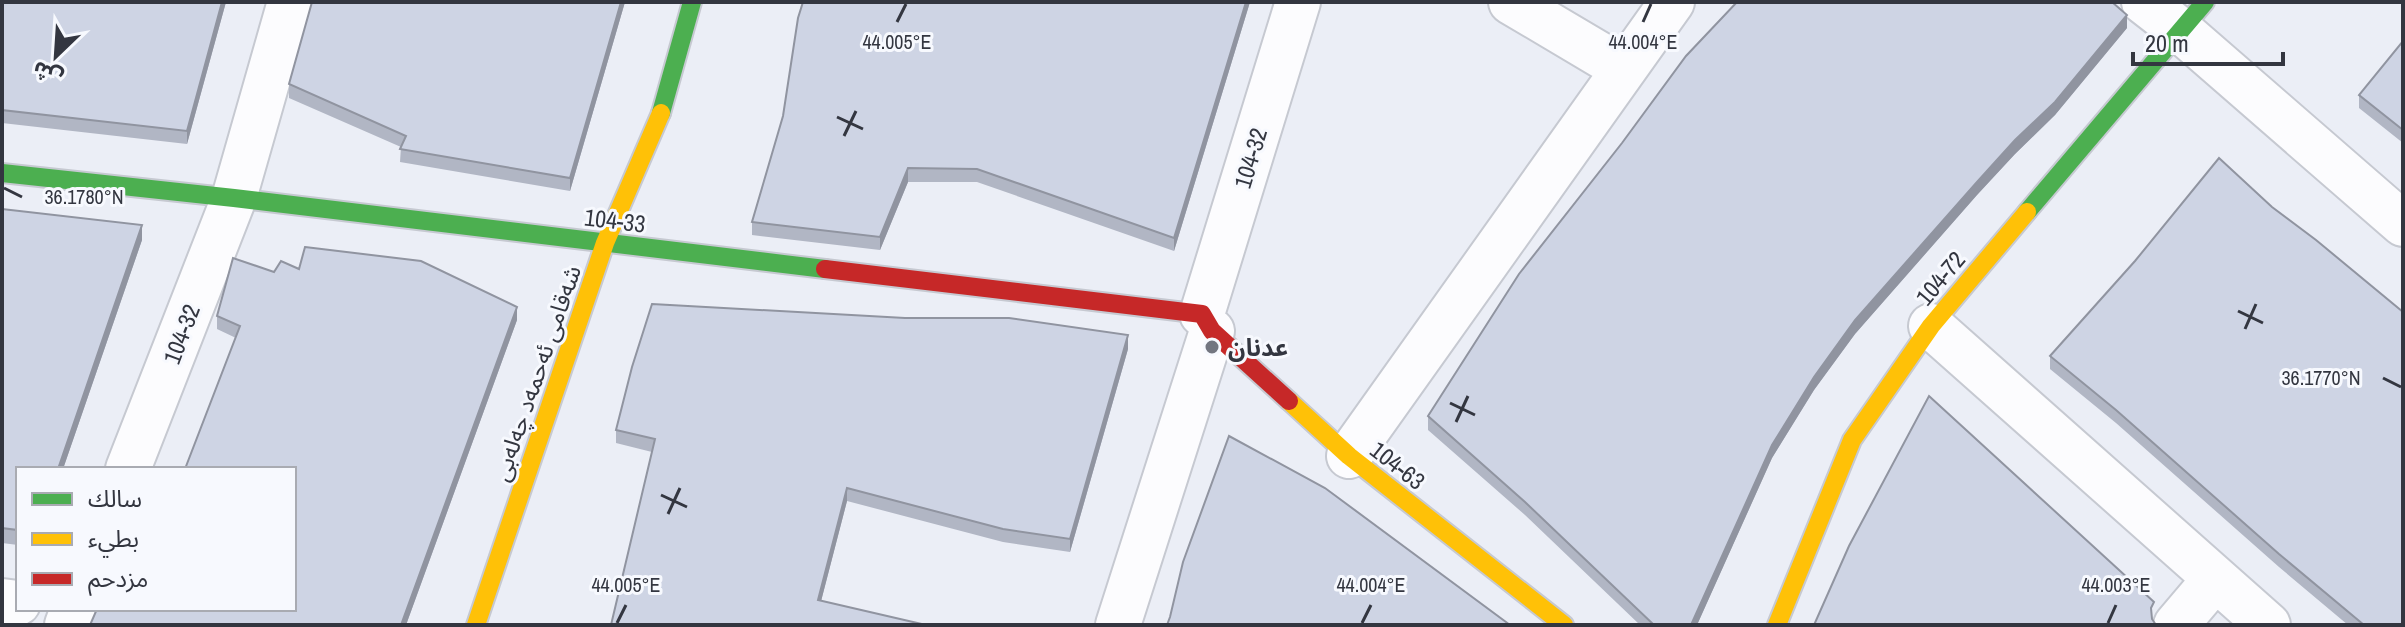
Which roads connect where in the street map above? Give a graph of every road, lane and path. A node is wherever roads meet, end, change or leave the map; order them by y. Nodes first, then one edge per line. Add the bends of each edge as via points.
1 (290, 2) edge
2 (692, 2) edge
3 (1298, 2) edge
4 (1511, 2) edge
5 (1672, 2) edge
6 (2144, 2) edge
7 (2193, 16) edge
8 (1624, 69) junction
9 (2, 173) edge
10 (234, 198) junction
11 (2403, 224) edge
12 (605, 243) junction
13 (1207, 323) junction
14 (1931, 326) junction
15 (1349, 456) junction
16 (129, 467) edge
17 (2215, 579) junction
18 (476, 625) edge
19 (1118, 625) edge
20 (1564, 625) edge
21 (1777, 625) edge
22 (2176, 625) edge
23 (2268, 625) edge

1 - 10 street, 104-32
2 - 12 street, شەقامی ئەحمەد چەلەبی via 662,112
3 - 13 street, 104-32
4 - 8 street
5 - 8 street
6 - 7 street
7 - 11 street
7 - 14 street, 104-72
8 - 15 street
9 - 10 street, 104-33
10 - 12 street, 104-33
10 - 16 street, 104-32
12 - 13 street, 104-33
12 - 18 street, شەقامی ئەحمەد چەلەبی
13 - 15 street, 104-63
13 - 19 street, 104-32
14 - 17 street
14 - 21 street, 104-72 via 1852,440
15 - 20 street, 104-63
17 - 22 street
17 - 23 street

